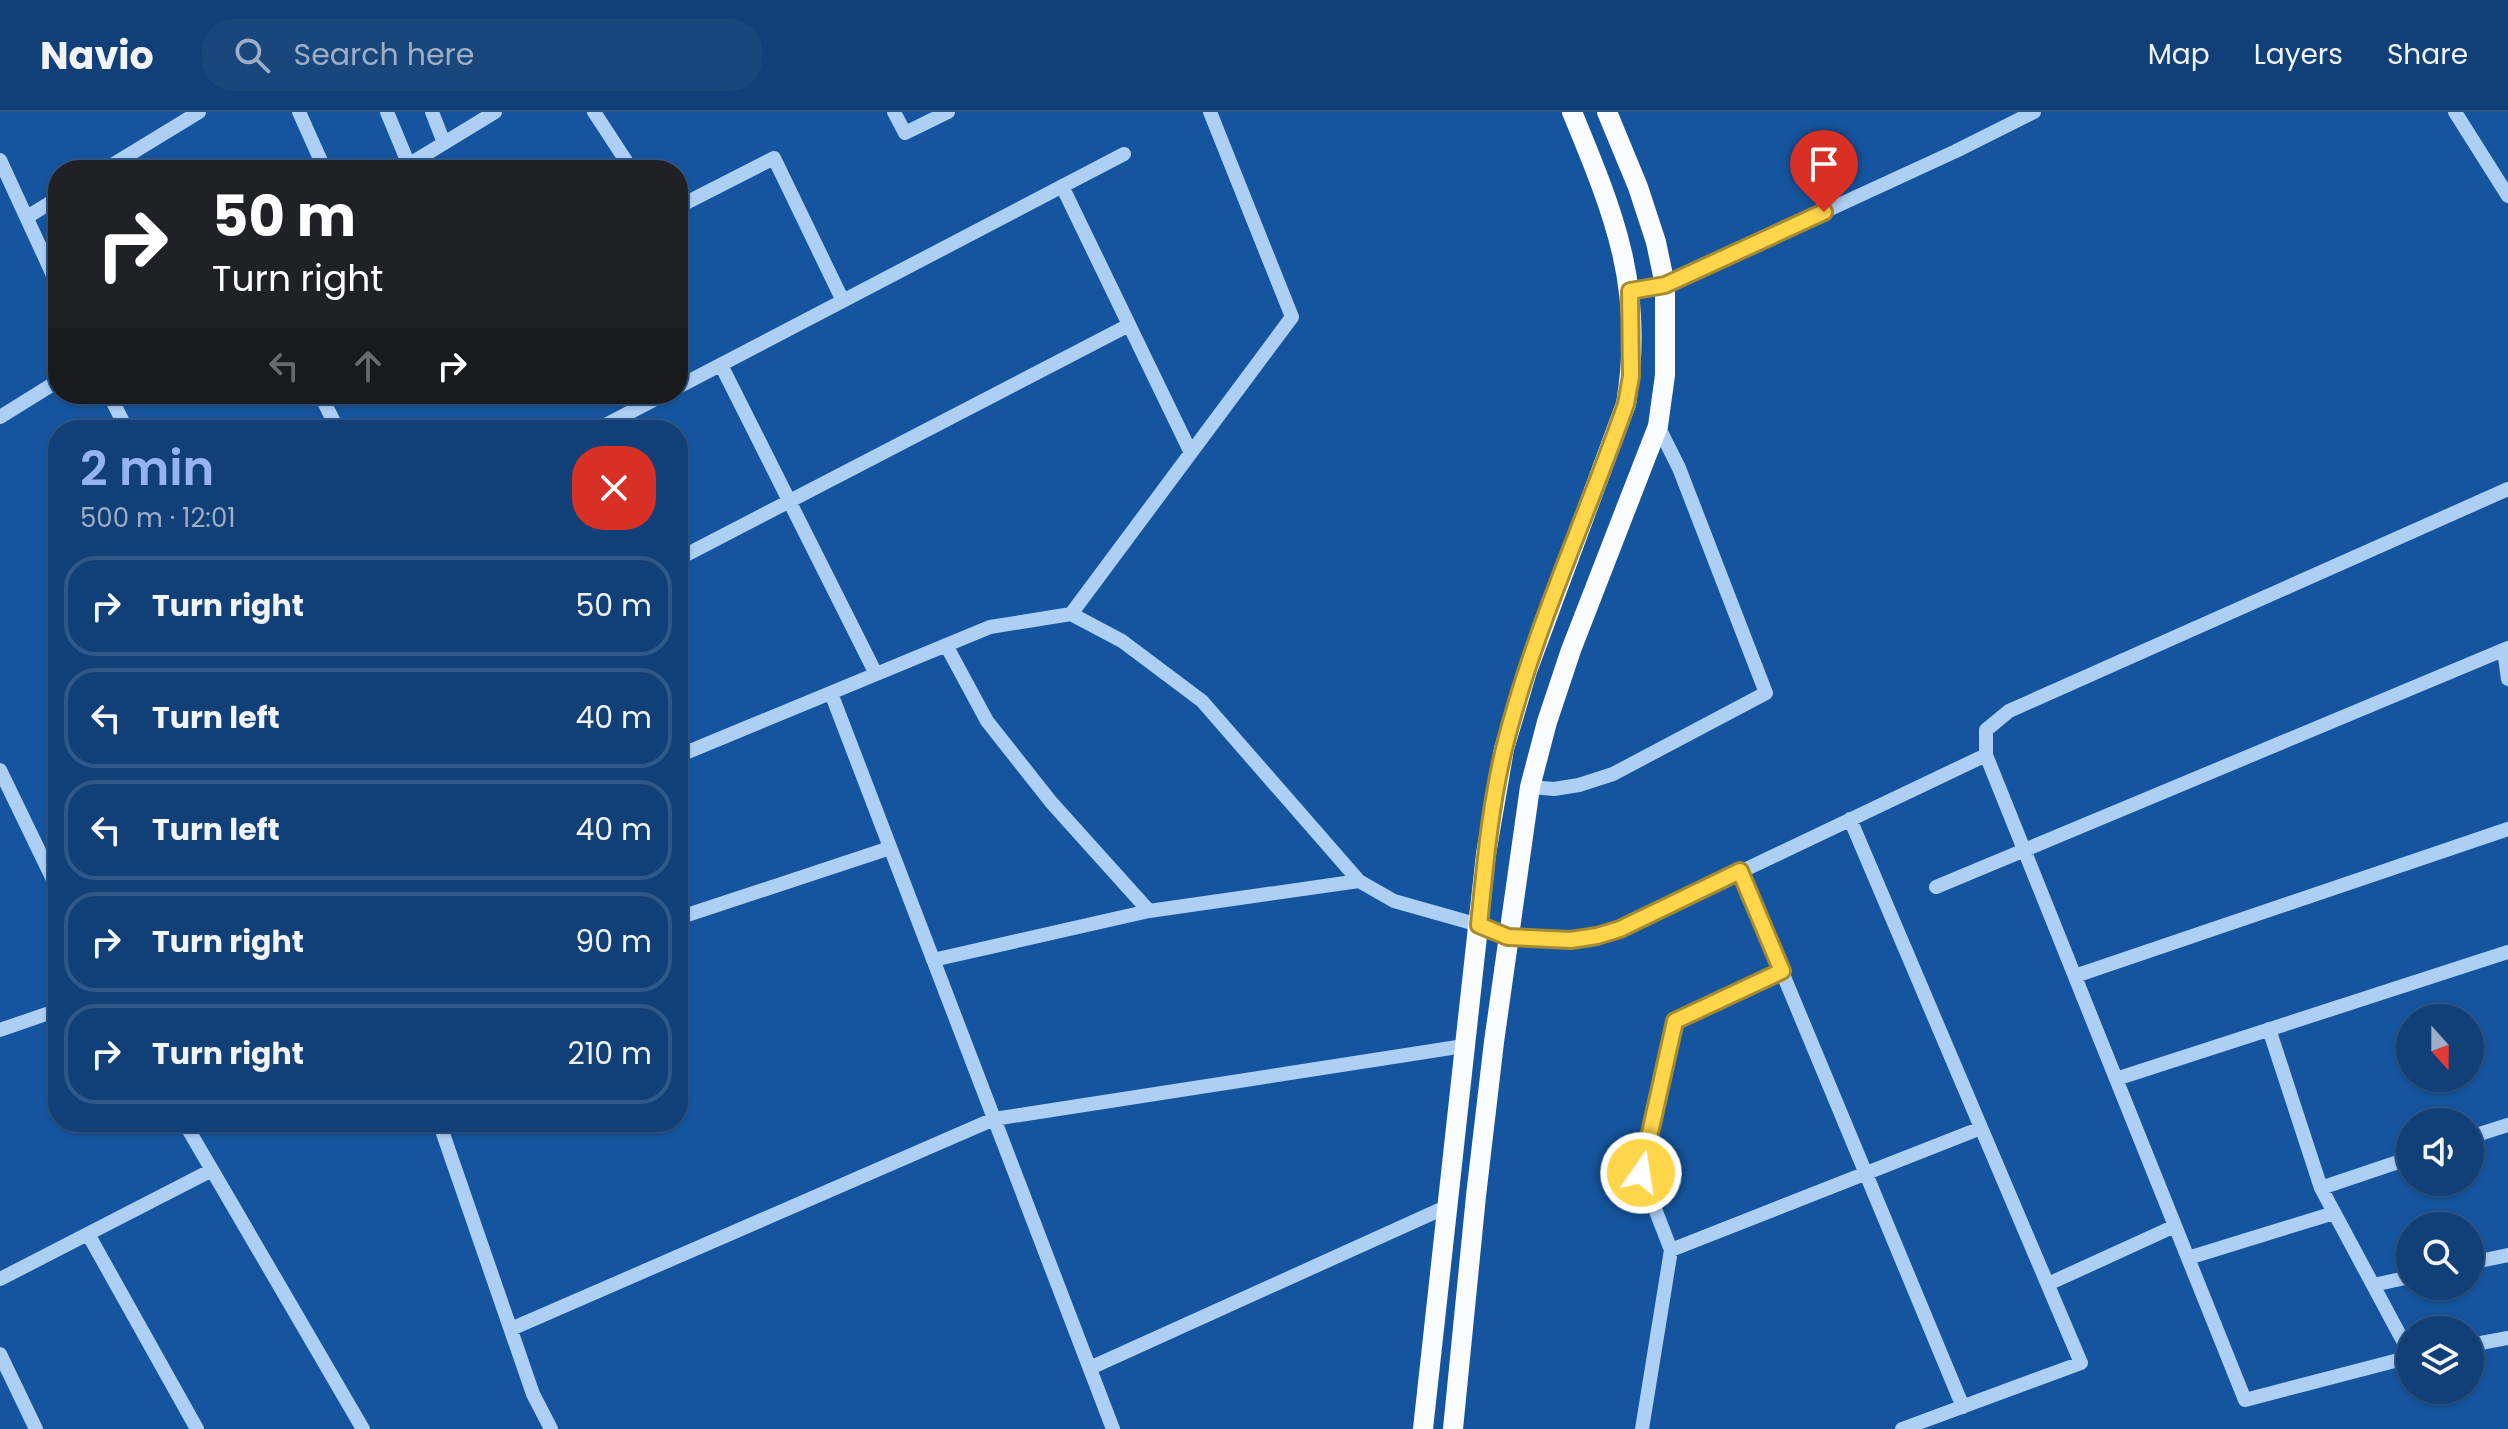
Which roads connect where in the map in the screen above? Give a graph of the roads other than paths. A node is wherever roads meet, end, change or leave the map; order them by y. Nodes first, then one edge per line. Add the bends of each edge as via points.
1 (199, 112) edge
2 (299, 112) edge
3 (387, 112) edge
4 (432, 112) edge
5 (495, 112) edge
6 (594, 112) edge
7 (894, 112) edge
8 (948, 112) edge
9 (1210, 112) edge
10 (1572, 112) edge
11 (1607, 112) edge
12 (2034, 112) edge
13 (2455, 112) edge
14 (444, 143) junction
15 (1124, 154) dead end
16 (0, 160) edge
17 (120, 160) edge
18 (321, 160) edge
19 (403, 160) edge
20 (416, 160) edge
21 (625, 160) edge
22 (1062, 186) junction
23 (2508, 196) edge
24 (688, 202) edge
25 (48, 204) edge
26 (27, 217) junction
27 (48, 264) edge
28 (1665, 285) junction
29 (1630, 291) junction
30 (843, 301) junction
31 (1129, 325) junction
32 (721, 365) junction
33 (688, 382) edge
34 (48, 387) edge
35 (646, 404) edge
36 (0, 417) edge
37 (615, 420) edge
38 (1658, 426) junction
39 (1191, 453) junction
40 (2508, 489) edge
41 (789, 501) junction
42 (688, 554) edge
43 (1071, 614) junction
44 (946, 645) junction
45 (2506, 649) edge
46 (876, 674) junction
47 (2508, 679) edge
48 (831, 693) junction
49 (688, 752) edge
50 (1986, 755) junction
51 (0, 770) edge
52 (1530, 787) junction
53 (1850, 819) junction
54 (2508, 829) edge
55 (890, 848) junction
56 (2023, 848) junction
57 (48, 869) edge
58 (1740, 871) junction
59 (1359, 881) junction
60 (1936, 887) dead end
61 (1149, 911) junction
62 (688, 915) edge
63 (1479, 925) junction
64 (1508, 937) junction
65 (2508, 952) edge
66 (933, 960) junction
67 (1782, 971) junction
68 (2075, 976) junction
69 (48, 1013) edge
70 (2269, 1029) junction
71 (0, 1030) edge
72 (1464, 1046) junction
73 (2116, 1079) junction
74 (994, 1119) junction
75 (2508, 1125) edge
76 (1981, 1128) junction
77 (190, 1132) edge
78 (442, 1132) edge
79 (2484, 1133) edge
80 (2396, 1163) edge
81 (212, 1170) junction
82 (1866, 1174) junction
83 (2321, 1188) junction
84 (1446, 1207) junction
85 (2334, 1213) junction
86 (2175, 1226) junction
87 (88, 1234) junction
88 (1671, 1250) junction
89 (2508, 1255) edge
90 (2188, 1258) junction
91 (2484, 1260) edge
92 (0, 1279) edge
93 (2396, 1280) edge
94 (2048, 1284) junction
95 (2373, 1285) junction
96 (511, 1329) junction
97 (2396, 1329) edge
98 (2508, 1338) edge
99 (2484, 1342) edge
100 (0, 1354) edge
101 (2396, 1360) edge
102 (1090, 1368) junction
103 (1963, 1407) junction
104 (36, 1429) edge
105 (197, 1429) edge
106 (363, 1429) edge
107 (551, 1429) edge
108 (1113, 1429) edge
109 (1423, 1429) edge
110 (1453, 1429) edge
111 (1642, 1429) edge
112 (1902, 1429) edge

1 - 17 street
2 - 18 street
3 - 19 street
4 - 14 street
5 - 14 street
6 - 21 street
7 - 8 street via 905,133
9 - 39 street via 1292,317
10 - 29 main road via 1617,228
11 - 28 main road via 1638,187
12 - 28 street
13 - 23 street
14 - 20 street
15 - 22 street
16 - 26 street
22 - 30 street
22 - 31 street
24 - 30 street via 774,158
25 - 26 street
26 - 27 street
28 - 29 street
28 - 38 main road via 1665,375
29 - 63 main road via 1631,376 1626,404 1527,671 1504,749
30 - 32 street
31 - 39 street
31 - 41 street
32 - 33 street
32 - 41 street
34 - 36 street
35 - 37 street
38 - 52 main road via 1571,650
38 - 52 street via 1766,693 1613,774 1554,789
39 - 43 street
40 - 50 street via 2009,711 1986,730
41 - 42 street
41 - 46 street
43 - 44 street via 990,627
43 - 59 street via 1122,641 1202,701
44 - 46 street
44 - 61 street via 987,721
45 - 47 street
45 - 56 street
46 - 48 street
48 - 49 street
48 - 55 street
50 - 53 street
50 - 56 street
51 - 57 street
52 - 64 main road
53 - 58 street
53 - 76 street
54 - 68 street
55 - 62 street
55 - 66 street
56 - 60 street
56 - 68 street
58 - 64 street via 1597,936
58 - 67 street
59 - 61 street
59 - 63 street via 1394,901
61 - 66 street
63 - 64 street
63 - 72 main road
64 - 110 main road
65 - 70 street
66 - 74 street
67 - 82 street
67 - 88 street via 1675,1021 1641,1173
68 - 73 street
69 - 71 street
70 - 73 street
70 - 83 street
72 - 74 street
72 - 84 main road
73 - 86 street
74 - 96 street
74 - 102 street
75 - 79 street
76 - 82 street
76 - 94 street
77 - 81 street
78 - 96 street
80 - 83 street
81 - 87 street
81 - 106 street
82 - 88 street
82 - 103 street
83 - 85 street
84 - 102 street
84 - 109 main road
85 - 90 street
85 - 95 street
86 - 90 street
86 - 94 street
87 - 92 street
87 - 105 street
88 - 111 street
89 - 91 street
90 - 101 street via 2245,1400
93 - 95 street
94 - 103 street via 2081,1363
95 - 97 street
96 - 107 street
98 - 99 street
100 - 104 street
102 - 108 street
103 - 112 street

